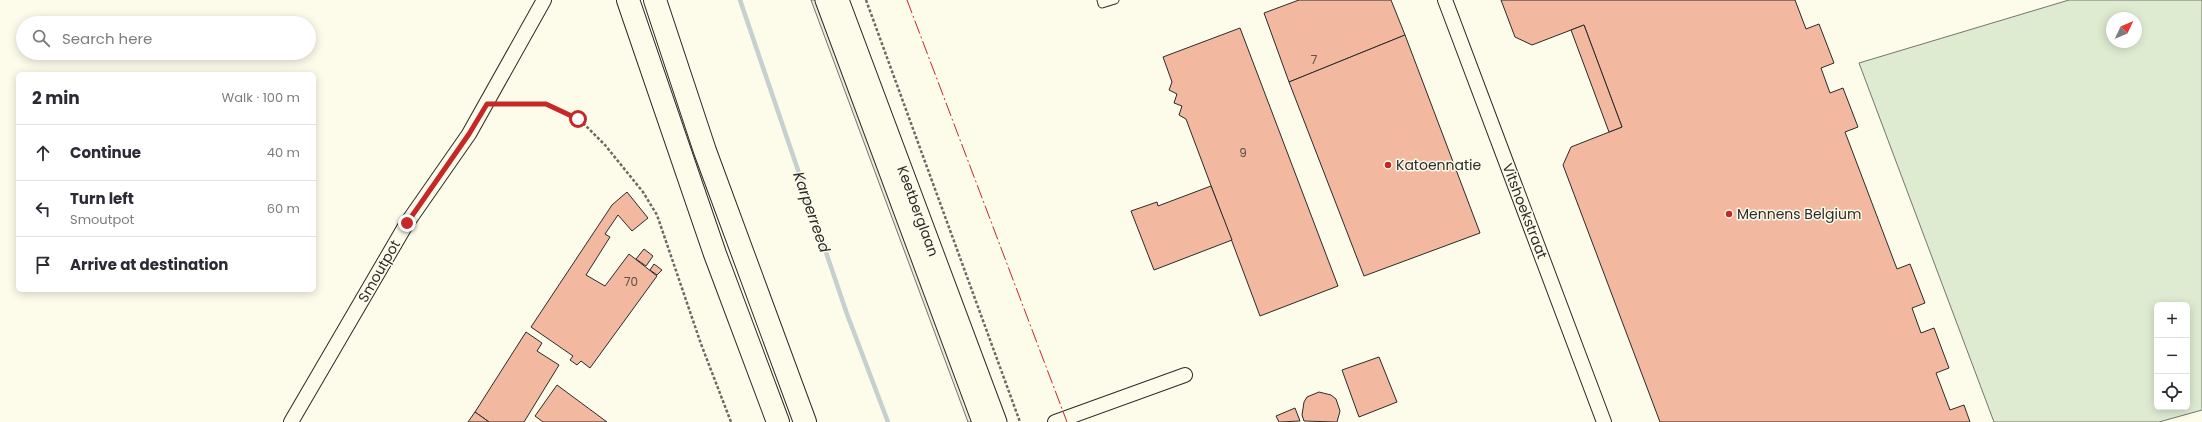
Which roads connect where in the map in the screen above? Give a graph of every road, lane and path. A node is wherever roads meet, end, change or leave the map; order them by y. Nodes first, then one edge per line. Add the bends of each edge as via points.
1 (544, 0) edge
2 (628, 0) edge
3 (655, 0) edge
4 (825, 0) edge
5 (839, 0) edge
6 (866, 0) edge
7 (1101, 0) edge
8 (1114, 0) edge
9 (1445, 0) edge
10 (487, 104) junction
11 (1185, 375) dead end
12 (291, 422) edge
13 (731, 422) edge
14 (778, 422) edge
15 (805, 422) edge
16 (982, 422) edge
17 (996, 422) edge
18 (1020, 422) edge
19 (1055, 422) edge
20 (1604, 422) edge

1 - 10 street, Smoutpot
2 - 14 highway via 715,254
3 - 15 highway via 707,158
4 - 16 main road, Keetberglaan
5 - 17 main road, Keetberglaan
6 - 18 path
7 - 8 lane via 1102,4
9 - 20 street, Vitshoekstraat
10 - 12 street, Smoutpot via 407,223
10 - 13 path via 546,104 578,119 605,145 644,192 657,215
11 - 19 street

